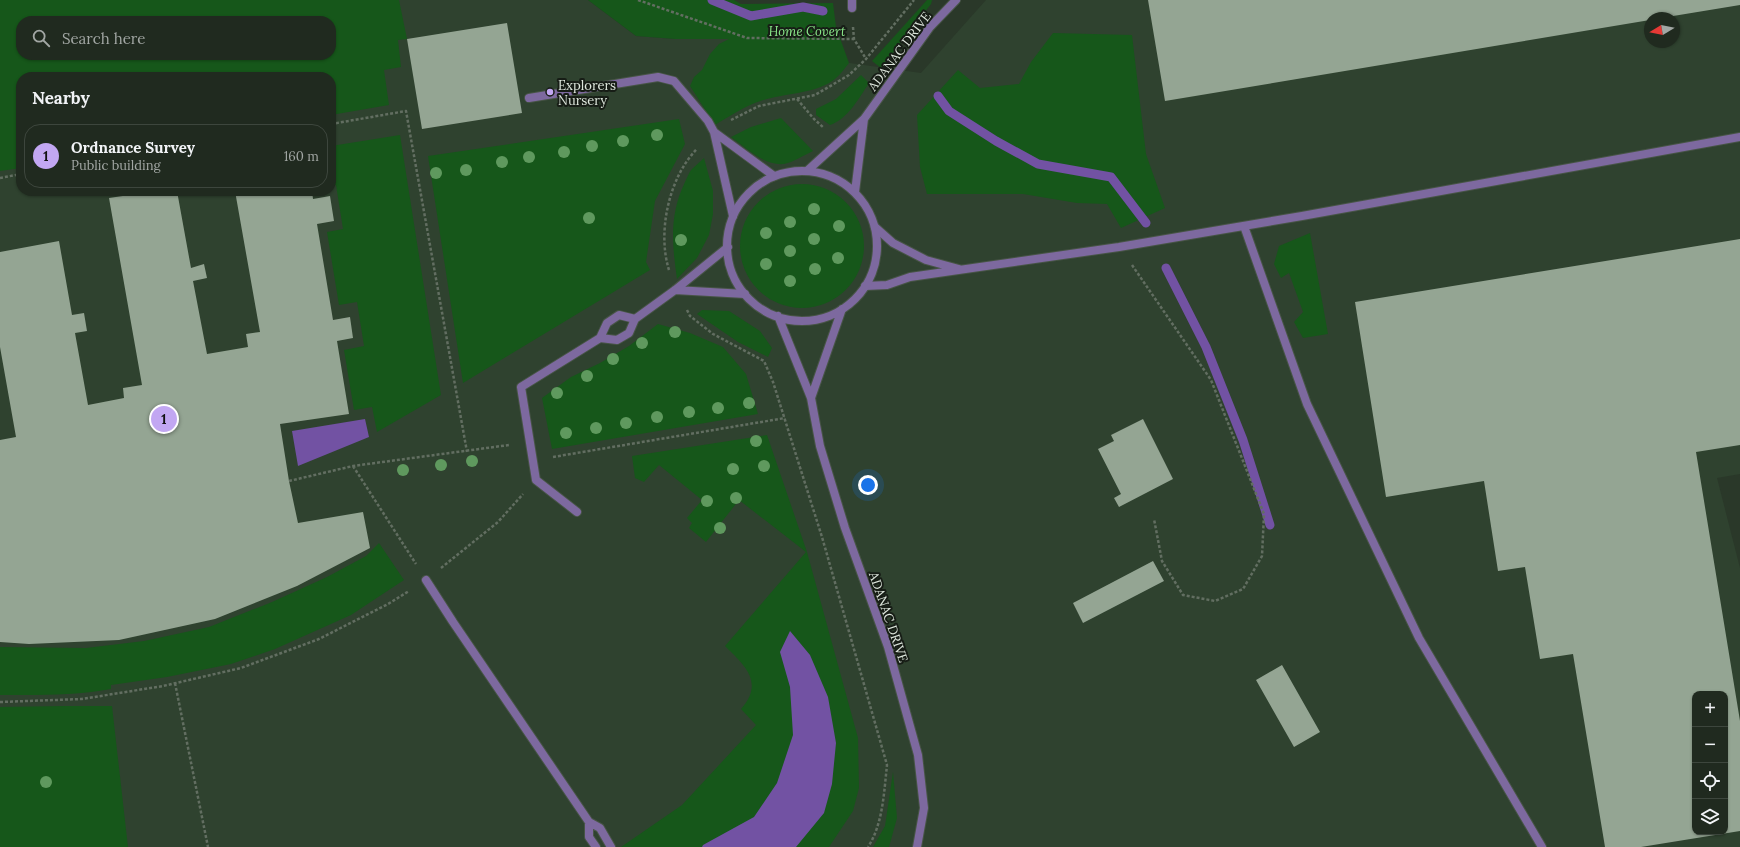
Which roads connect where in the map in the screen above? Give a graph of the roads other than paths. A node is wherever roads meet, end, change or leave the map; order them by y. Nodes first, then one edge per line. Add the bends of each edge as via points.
1 (956, 0) edge
2 (529, 98) dead end
3 (864, 119) junction
4 (714, 132) junction
5 (1740, 137) edge
6 (807, 171) junction
7 (774, 176) junction
8 (855, 192) junction
9 (734, 216) junction
10 (1244, 226) junction
11 (875, 227) junction
12 (728, 247) junction
13 (962, 270) junction
14 (865, 286) junction
15 (675, 290) junction
16 (745, 294) junction
17 (842, 309) junction
18 (778, 316) junction
19 (635, 319) junction
20 (600, 338) junction
21 (811, 398) junction
22 (577, 512) dead end
23 (426, 580) road end
24 (589, 822) junction
25 (596, 847) edge
26 (611, 847) edge
27 (917, 847) edge
28 (1542, 847) edge

1 - 3 street, ADANAC DRIVE via 930,27
2 - 4 street via 658,77 674,81 708,121
3 - 6 street, ADANAC DRIVE
3 - 8 street, ADANAC DRIVE
4 - 7 street
4 - 9 street
5 - 10 street
6 - 7 street
6 - 8 street via 830,176
7 - 9 street via 749,192
8 - 11 street via 868,210
9 - 12 street via 729,231
10 - 13 street
10 - 28 street via 1291,361 1317,426 1419,638
11 - 13 street via 893,243 926,260
11 - 14 street via 876,260
12 - 15 street
12 - 16 street via 732,272
13 - 14 street via 910,277 887,285
14 - 17 street via 854,300
15 - 16 street
15 - 19 street
16 - 18 street via 760,307
17 - 18 street via 814,320
17 - 21 street
18 - 21 street, ADANAC DRIVE
19 - 20 street via 629,333 617,340
19 - 20 street via 619,315 607,323
20 - 22 street via 521,387 536,480
21 - 27 street, ADANAC DRIVE via 823,454 845,528 888,647 918,754 924,808
23 - 24 street
24 - 25 street via 589,837
24 - 26 street via 600,828

